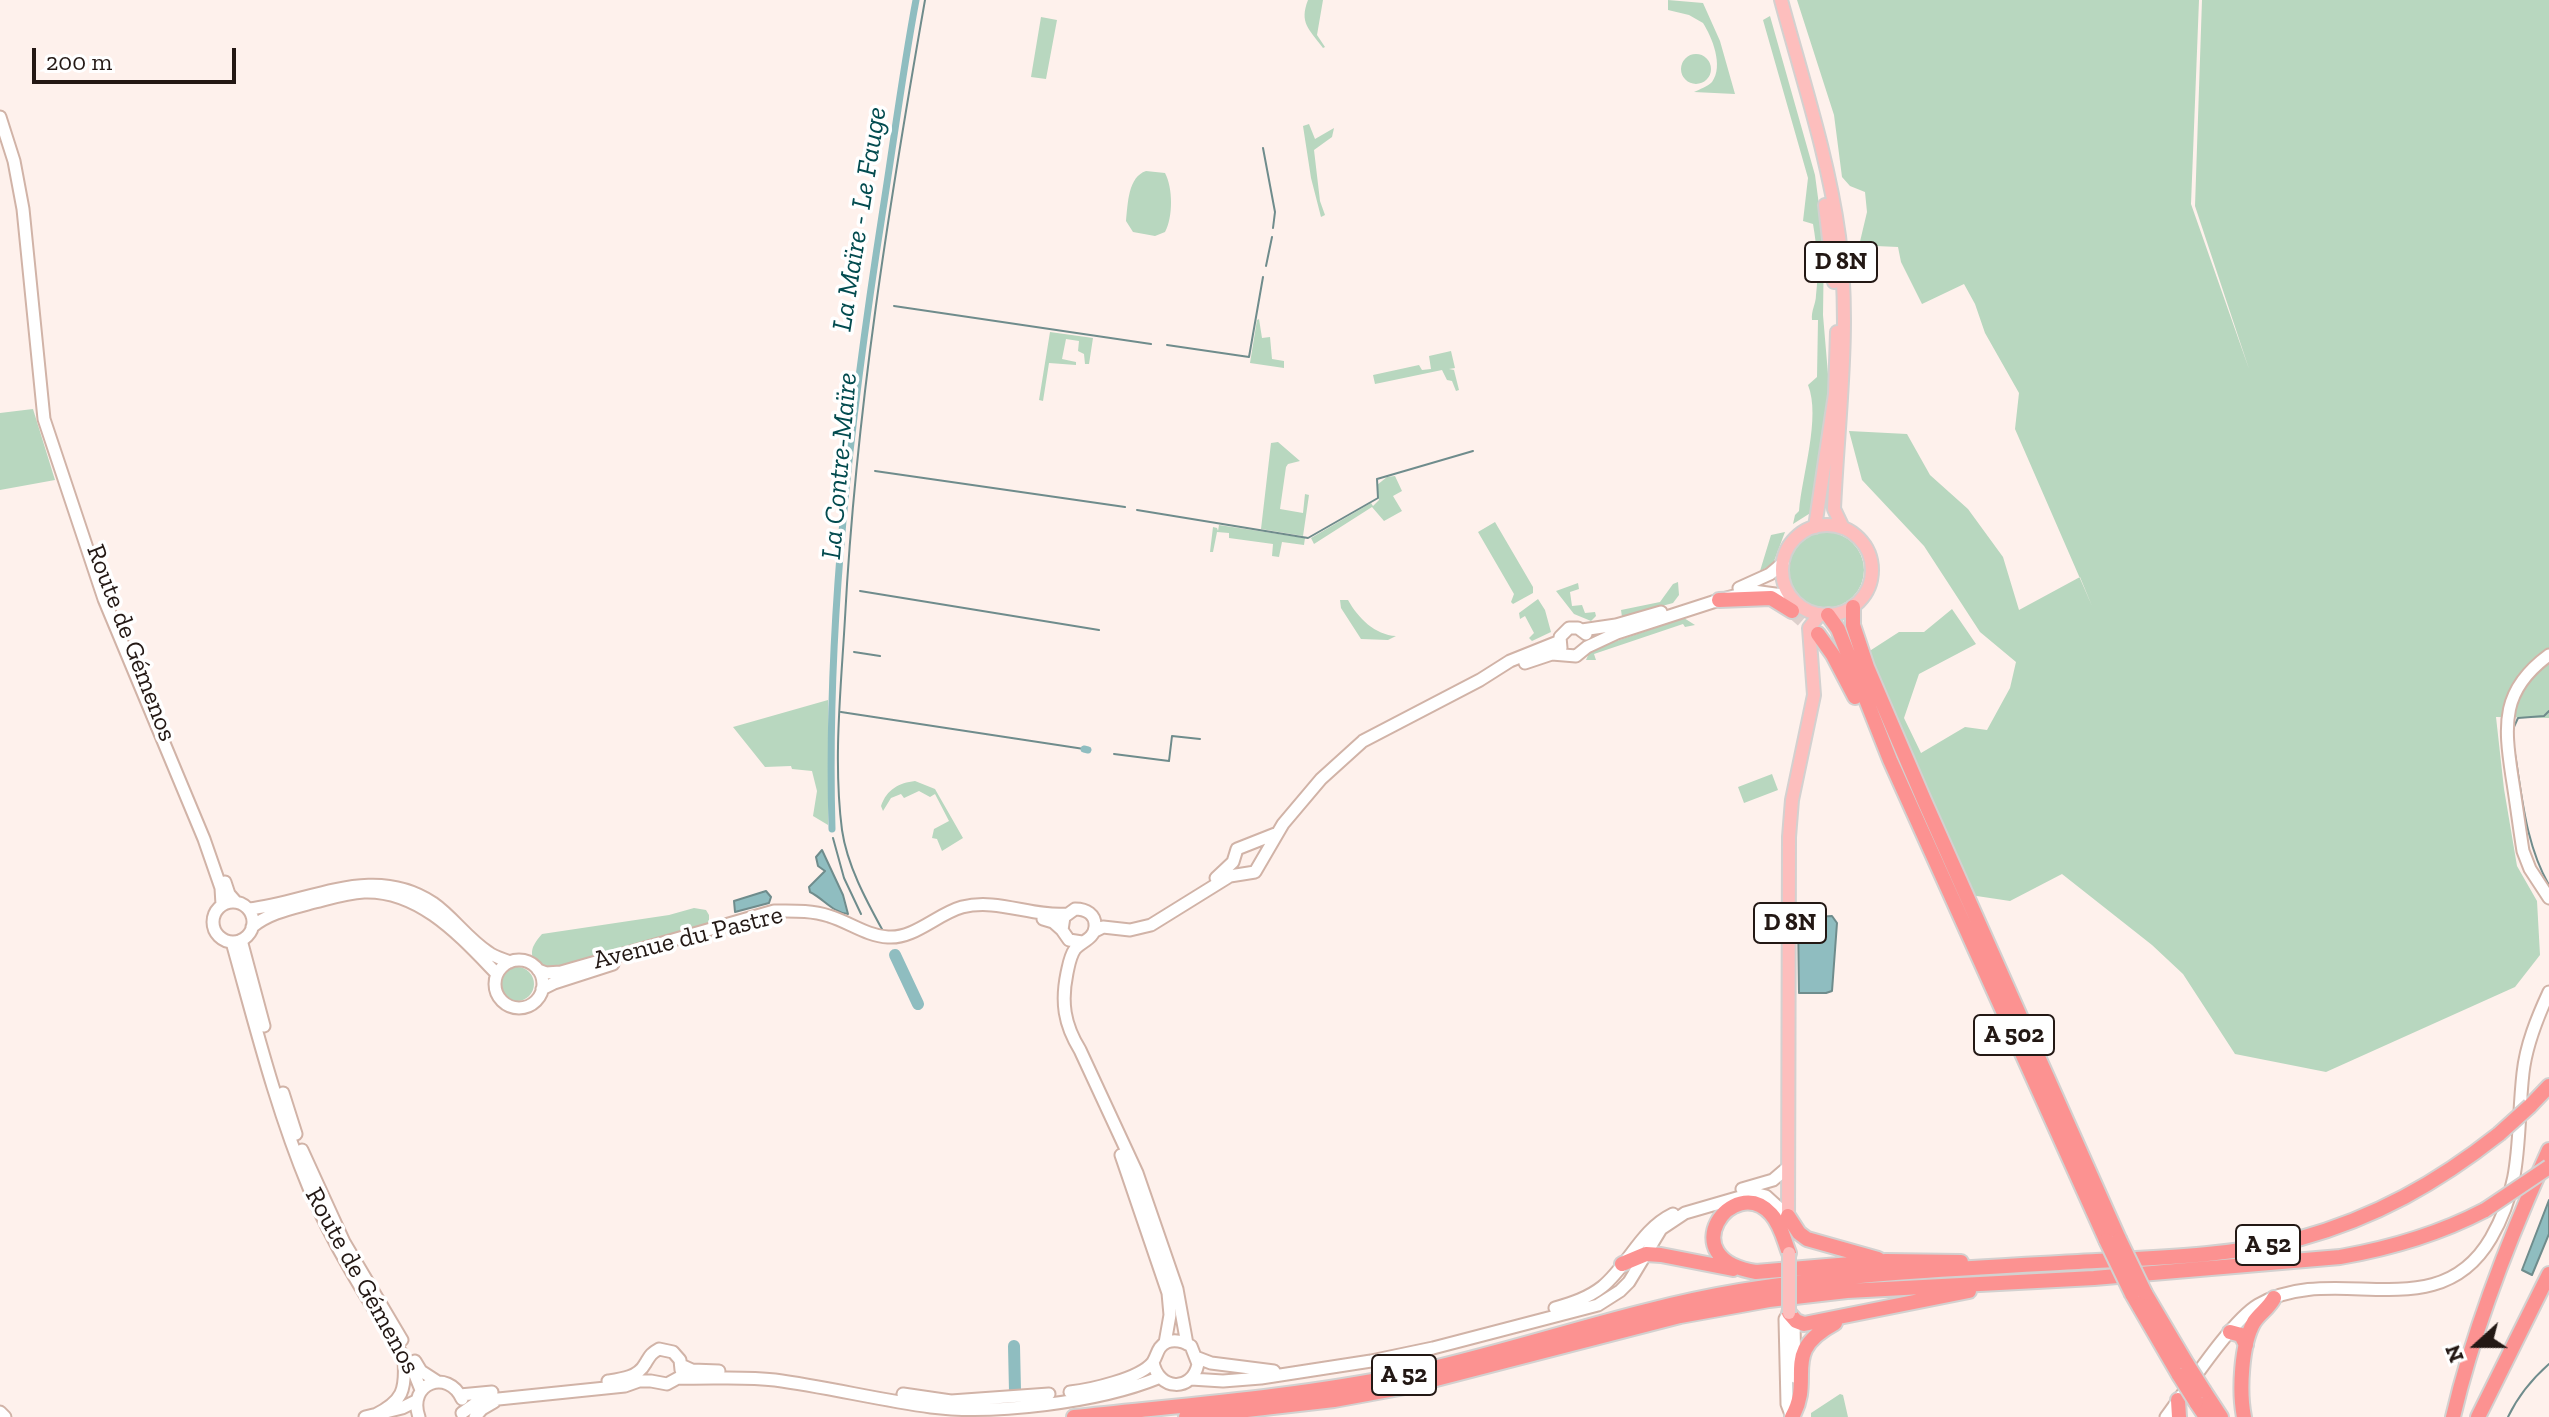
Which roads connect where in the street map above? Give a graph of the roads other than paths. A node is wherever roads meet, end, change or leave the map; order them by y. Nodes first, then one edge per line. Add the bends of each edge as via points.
1 (1773, 0) edge
2 (1781, 0) edge
3 (0, 117) edge
4 (1815, 527) junction
5 (1843, 528) junction
6 (1783, 563) junction
7 (1719, 600) joint
8 (1794, 604) junction
9 (1853, 607) junction
10 (1824, 615) junction
11 (1582, 630) junction
12 (1818, 634) tunnel mouth
13 (1560, 641) junction
14 (1587, 647) junction
15 (1567, 654) junction
16 (2549, 655) edge
17 (1815, 679) junction
18 (1480, 680) junction
19 (1890, 760) junction
20 (1276, 833) junction
21 (1249, 845) junction
22 (212, 854) junction
23 (1262, 861) junction
24 (1233, 862) junction
25 (1241, 872) junction
26 (2549, 898) edge
27 (236, 902) junction
28 (222, 905) junction
29 (249, 909) junction
30 (1067, 914) junction
31 (1093, 917) junction
32 (252, 927) junction
33 (1095, 931) junction
34 (1064, 934) junction
35 (236, 941) junction
36 (1082, 942) junction
37 (510, 962) junction
38 (538, 970) junction
39 (497, 974) junction
40 (542, 989) junction
41 (2549, 992) edge
42 (2549, 1086) edge
43 (2549, 1150) edge
44 (2549, 1167) edge
45 (1787, 1168) junction
46 (1773, 1180) junction
47 (1788, 1190) junction
48 (1766, 1196) junction
49 (1788, 1216) junction
50 (2112, 1240) junction
51 (1789, 1253) junction
52 (1646, 1254) junction
53 (1886, 1261) junction
54 (1622, 1264) junction
55 (2010, 1266) junction
56 (1737, 1269) junction
57 (2549, 1274) edge
58 (2013, 1282) junction
59 (2274, 1298) junction
60 (1789, 1313) junction
61 (1846, 1317) junction
62 (2230, 1332) junction
63 (1483, 1334) junction
64 (1165, 1343) junction
65 (1187, 1344) junction
66 (2246, 1345) junction
67 (403, 1356) junction
68 (1198, 1358) junction
69 (1153, 1362) junction
70 (681, 1365) junction
71 (645, 1366) junction
72 (1287, 1373) junction
73 (678, 1378) junction
74 (1158, 1378) junction
75 (1191, 1379) junction
76 (651, 1381) junction
77 (438, 1382) junction
78 (418, 1395) junction
79 (460, 1395) junction
80 (2200, 1396) junction
81 (501, 1397) junction
82 (2178, 1400) junction
83 (0, 1412) edge
84 (461, 1415) edge
85 (370, 1416) edge
86 (5, 1417) edge
87 (392, 1417) edge
88 (416, 1417) edge
89 (475, 1417) edge
90 (1074, 1417) edge
91 (1186, 1417) edge
92 (1792, 1417) edge
93 (2166, 1417) edge
94 (2179, 1417) edge
95 (2206, 1417) edge
96 (2221, 1417) edge
97 (2244, 1417) edge
98 (2453, 1417) edge
99 (2478, 1417) edge

1 - 4 main road, D 8N via 1820,175 1834,273 1835,394
2 - 5 main road, D 8N via 1819,135 1839,237 1845,334 1834,509
3 - 22 main road, Route de Gémenos via 23,209 44,407 109,602
4 - 5 main road
4 - 6 main road via 1791,543
5 - 9 main road via 1860,539 1871,565 1868,588
6 - 8 main road via 1782,577
6 - 11 main road via 1752,584 1616,625
7 - 8 highway via 1771,598
7 - 14 main road
8 - 10 main road
8 - 17 main road, D 8N
9 - 10 main road
9 - 50 highway, A 502 via 1853,625 1883,706
10 - 17 main road, D 8N via 1809,628
10 - 19 highway, A 502 via 1838,629
11 - 13 main road via 1569,628
11 - 14 main road
12 - 19 highway
13 - 15 main road
13 - 18 main road
14 - 15 main road via 1576,656
15 - 18 main road via 1552,654
16 - 26 main road via 2519,685 2505,728 2523,851
17 - 45 main road, D 8N via 1789,837
18 - 20 main road via 1363,741 1321,779
19 - 50 highway, A 502
20 - 21 main road
20 - 23 main road
21 - 23 main road
21 - 24 main road via 1237,849
22 - 27 main road, Route de Gémenos
22 - 28 main road, Route de Gémenos
23 - 25 main road via 1255,872
24 - 25 main road
24 - 31 main road via 1150,919 1132,924
25 - 33 main road via 1151,925
27 - 28 main road
27 - 29 main road
28 - 35 main road via 215,913 214,929 221,938
29 - 32 main road
29 - 37 main road via 356,885 396,887 433,903 489,953
30 - 31 main road via 1079,909
30 - 34 main road
30 - 38 main road, Avenue du Pastre via 982,904 952,910 904,935 885,937 830,916 774,911 561,972
31 - 33 main road
32 - 35 main road
32 - 39 main road via 268,916 342,895 394,895 424,908
33 - 36 main road
34 - 36 main road
34 - 40 main road, Avenue du Pastre via 1053,922 1000,911 973,911 893,944 818,920 771,918
34 - 64 main road via 1058,1014 1114,1140 1160,1263 1170,1315
35 - 67 main road, Route de Gémenos via 281,1112 309,1189
35 - 77 main road, Route de Gémenos via 283,1094 323,1199 421,1371
36 - 65 main road via 1071,957 1064,1013 1137,1173 1177,1289
37 - 38 main road via 526,962
37 - 39 main road
38 - 40 main road
39 - 40 main road via 496,992 511,1007 528,1007
41 - 59 main road via 2527,1050 2516,1173 2480,1254 2459,1274 2429,1287 2319,1288
42 - 55 highway, A 52, bridge via 2455,1169 2391,1205 2299,1238 2203,1256
43 - 98 highway via 2490,1297
44 - 58 highway, A 52, bridge via 2485,1210 2434,1234 2375,1251 2226,1268
45 - 46 main road
45 - 47 main road, D 8N
46 - 47 main road
46 - 54 main road via 1660,1220
47 - 48 main road
47 - 49 main road, D 8N
48 - 49 main road
48 - 52 main road via 1741,1195 1685,1213 1661,1229
49 - 51 main road, D 8N
49 - 53 highway via 1807,1239
50 - 80 highway, A 502, bridge
51 - 56 highway via 1765,1209 1746,1203 1733,1206 1719,1218 1713,1237 1717,1254
51 - 60 main road, D 8N, bridge
52 - 54 highway
52 - 56 highway
52 - 63 main road via 1629,1282 1598,1305
53 - 55 highway
53 - 56 highway via 1776,1272
54 - 63 main road via 1588,1297
55 - 90 highway, A 52 via 1768,1286 1401,1375 1289,1394
57 - 99 highway
58 - 61 highway
58 - 91 highway, A 52 via 1769,1300 1680,1316 1405,1387
59 - 62 main road via 2248,1312
59 - 66 highway via 2254,1322
60 - 61 highway via 1804,1324
60 - 92 main road, D 8N via 1794,1322
61 - 92 highway via 1819,1332 1803,1352 1800,1403
62 - 66 highway via 2241,1335
62 - 82 main road
63 - 72 main road via 1371,1361
64 - 65 main road
64 - 69 main road
65 - 68 main road
66 - 97 highway
67 - 78 main road, Route de Gémenos
67 - 85 main road via 406,1378 397,1401
68 - 72 main road
68 - 75 main road
69 - 70 main road via 1093,1389 951,1401 772,1373 692,1370
69 - 74 main road
70 - 71 main road via 677,1355 664,1349 653,1352
70 - 73 main road
71 - 76 main road
71 - 79 main road via 622,1379
72 - 75 main road
73 - 74 main road via 773,1380 973,1409 1095,1397
73 - 76 main road via 667,1384
74 - 75 main road via 1178,1386
76 - 81 main road
77 - 78 main road
77 - 79 main road, Route de Gémenos via 451,1385
78 - 85 main road via 402,1408
78 - 88 main road, Route de Gémenos
79 - 84 main road
80 - 95 highway, A 502
80 - 96 highway, A 502
81 - 84 main road via 479,1401
81 - 89 main road
82 - 93 main road
82 - 94 highway
83 - 86 main road
87 - 88 main road

